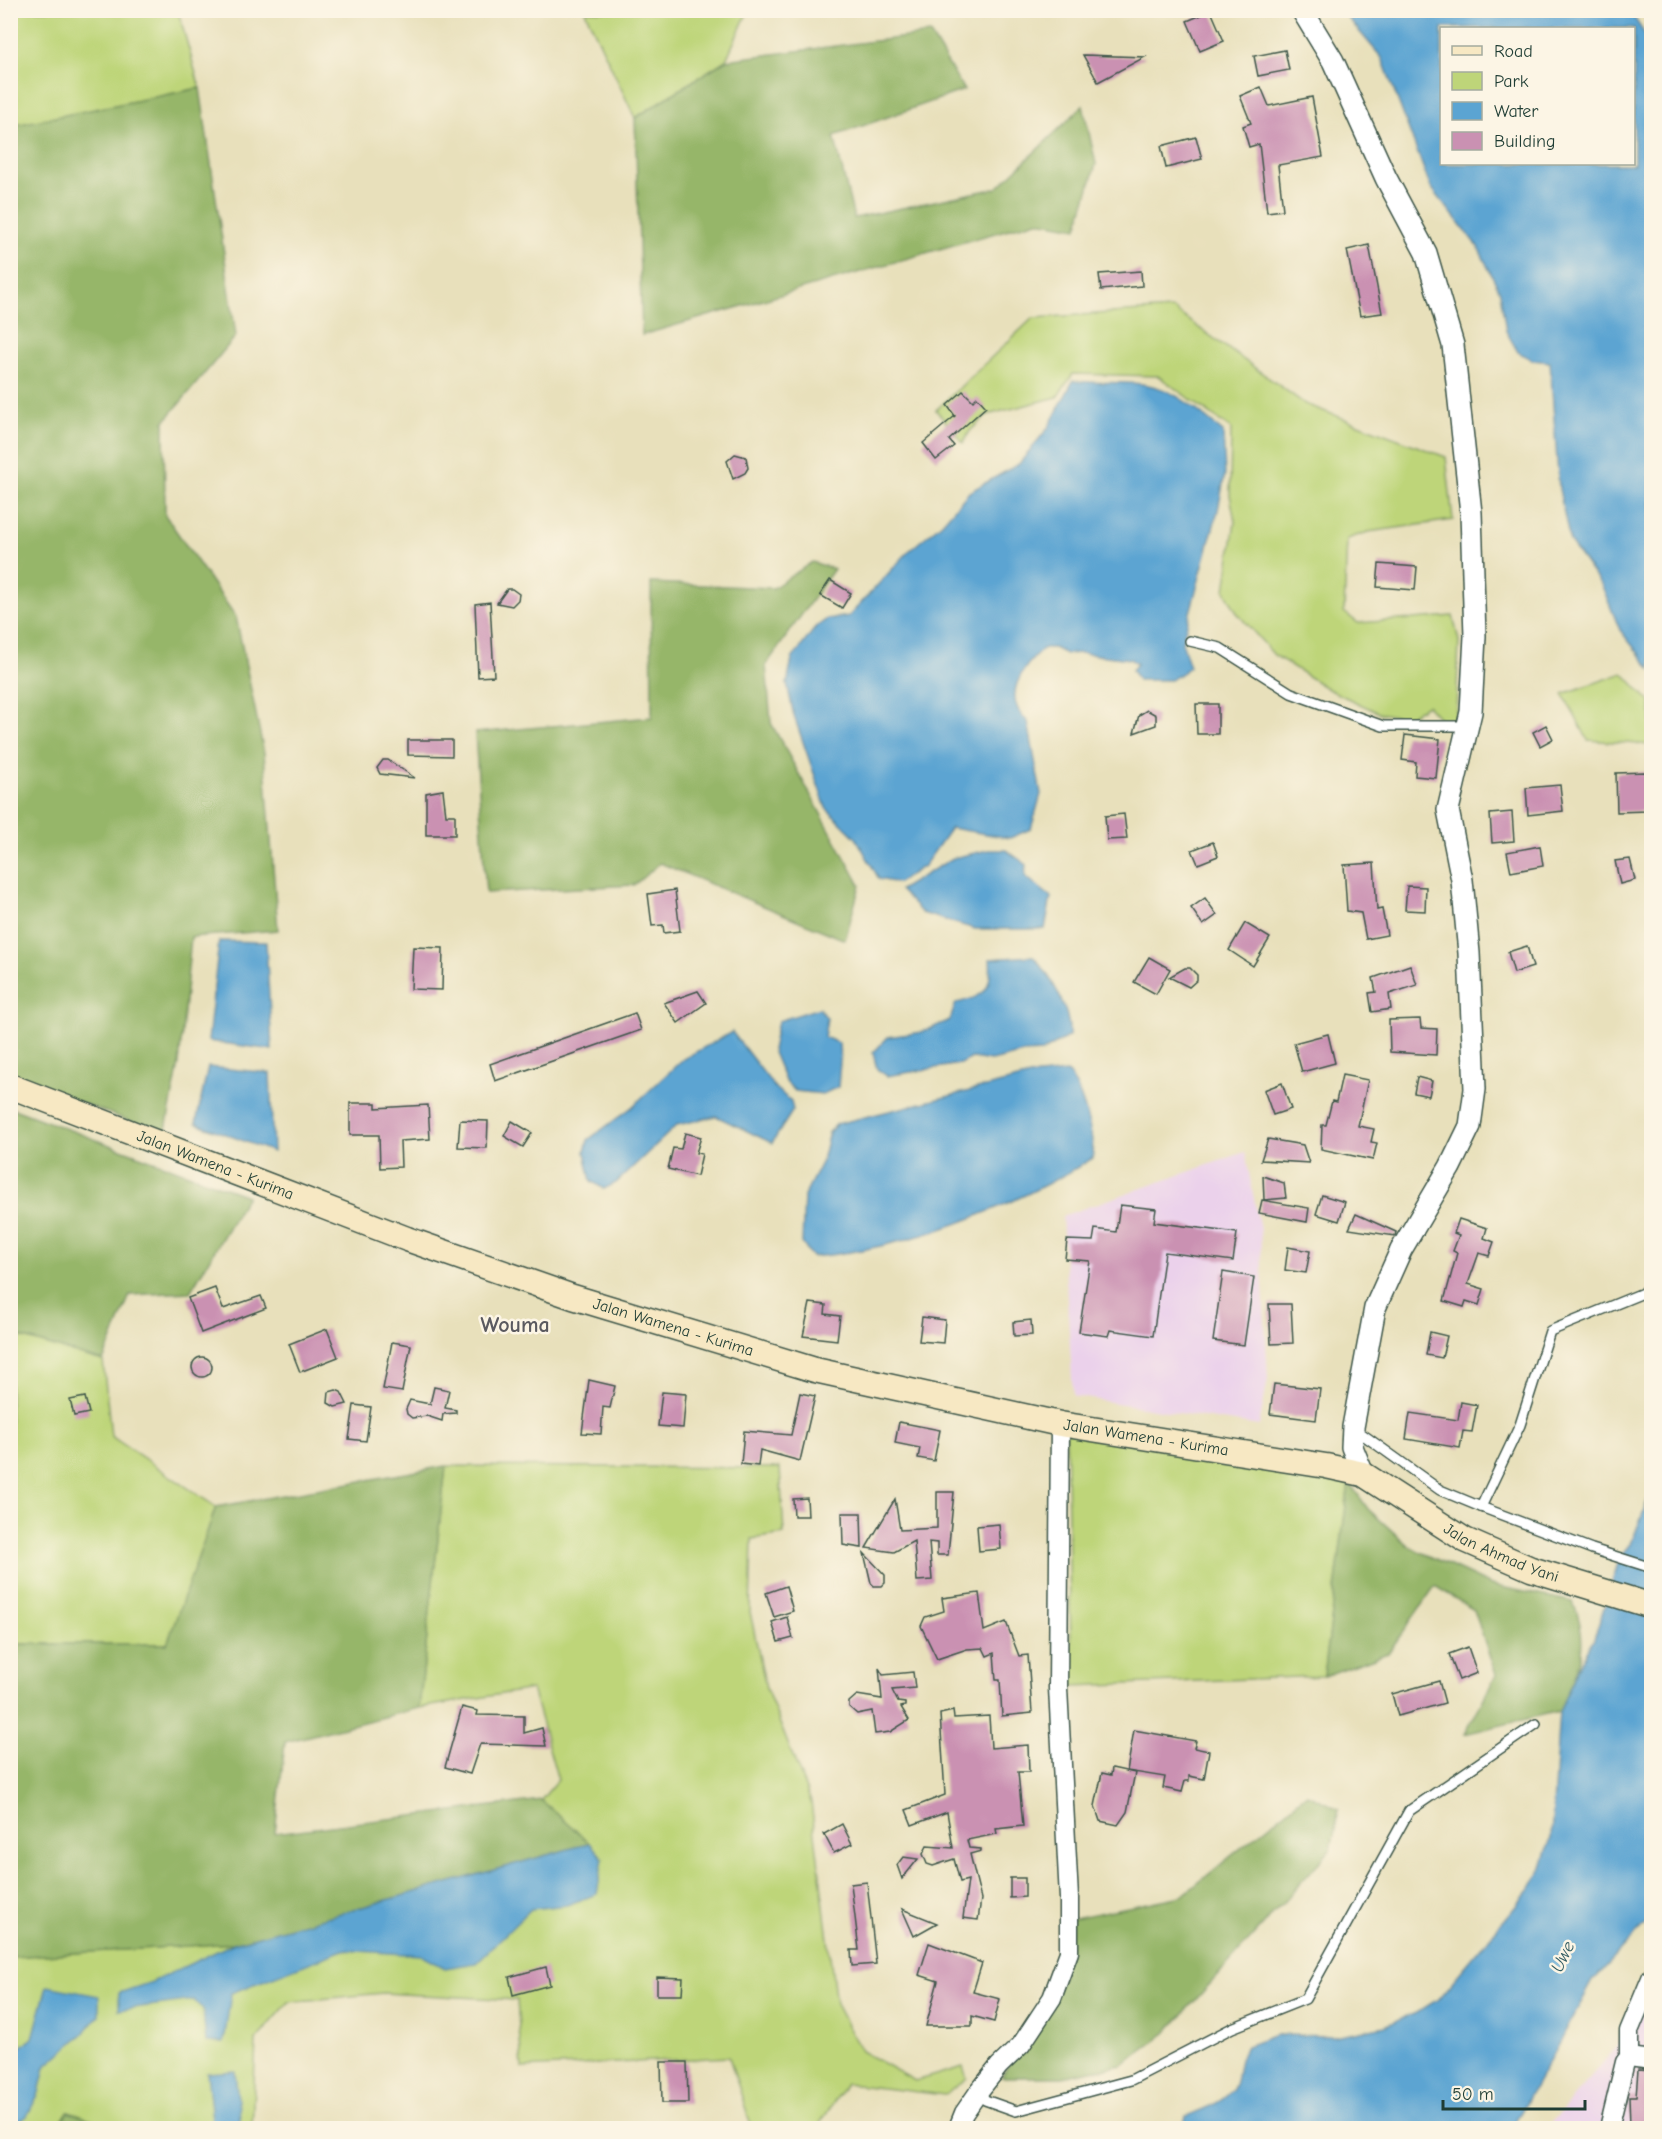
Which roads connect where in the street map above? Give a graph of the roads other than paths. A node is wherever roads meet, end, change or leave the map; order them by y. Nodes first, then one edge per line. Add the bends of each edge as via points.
1 (1302, 10) edge
2 (1190, 641) dead end
3 (1470, 726) junction
4 (10, 1086) edge
5 (1652, 1281) edge
6 (1060, 1424) junction
7 (1353, 1427) junction
8 (1362, 1474) junction
9 (1481, 1507) junction
10 (1652, 1568) edge
11 (1652, 1606) edge
12 (1536, 1724) dead end
13 (1652, 1976) edge
14 (1629, 2057) junction
15 (1652, 2060) edge
16 (981, 2090) junction
17 (958, 2128) edge
18 (1610, 2128) edge

1 - 3 street via 1333,61 1386,178 1426,253 1453,345 1471,513 1475,636
2 - 3 lane via 1220,648 1291,693 1383,726
3 - 7 street via 1448,810 1462,880 1469,953 1475,1089 1470,1126 1401,1250 1375,1308
4 - 6 main road, Jalan Wamena - Kurima via 407,1239 573,1297 815,1370
5 - 9 lane via 1643,1293 1550,1331 1520,1425
6 - 8 main road, Jalan Wamena - Kurima
6 - 16 street via 1058,1688 1069,1953 1052,1998 1021,2046
7 - 8 street via 1352,1447
7 - 9 lane via 1440,1490
8 - 11 main road, Jalan Ahmad Yani via 1465,1540 1531,1569
9 - 10 lane
12 - 16 lane via 1409,1811 1305,1999 1232,2028 1131,2080 1016,2111 985,2100
13 - 14 street via 1629,2031
14 - 15 street
14 - 18 street
16 - 17 street

